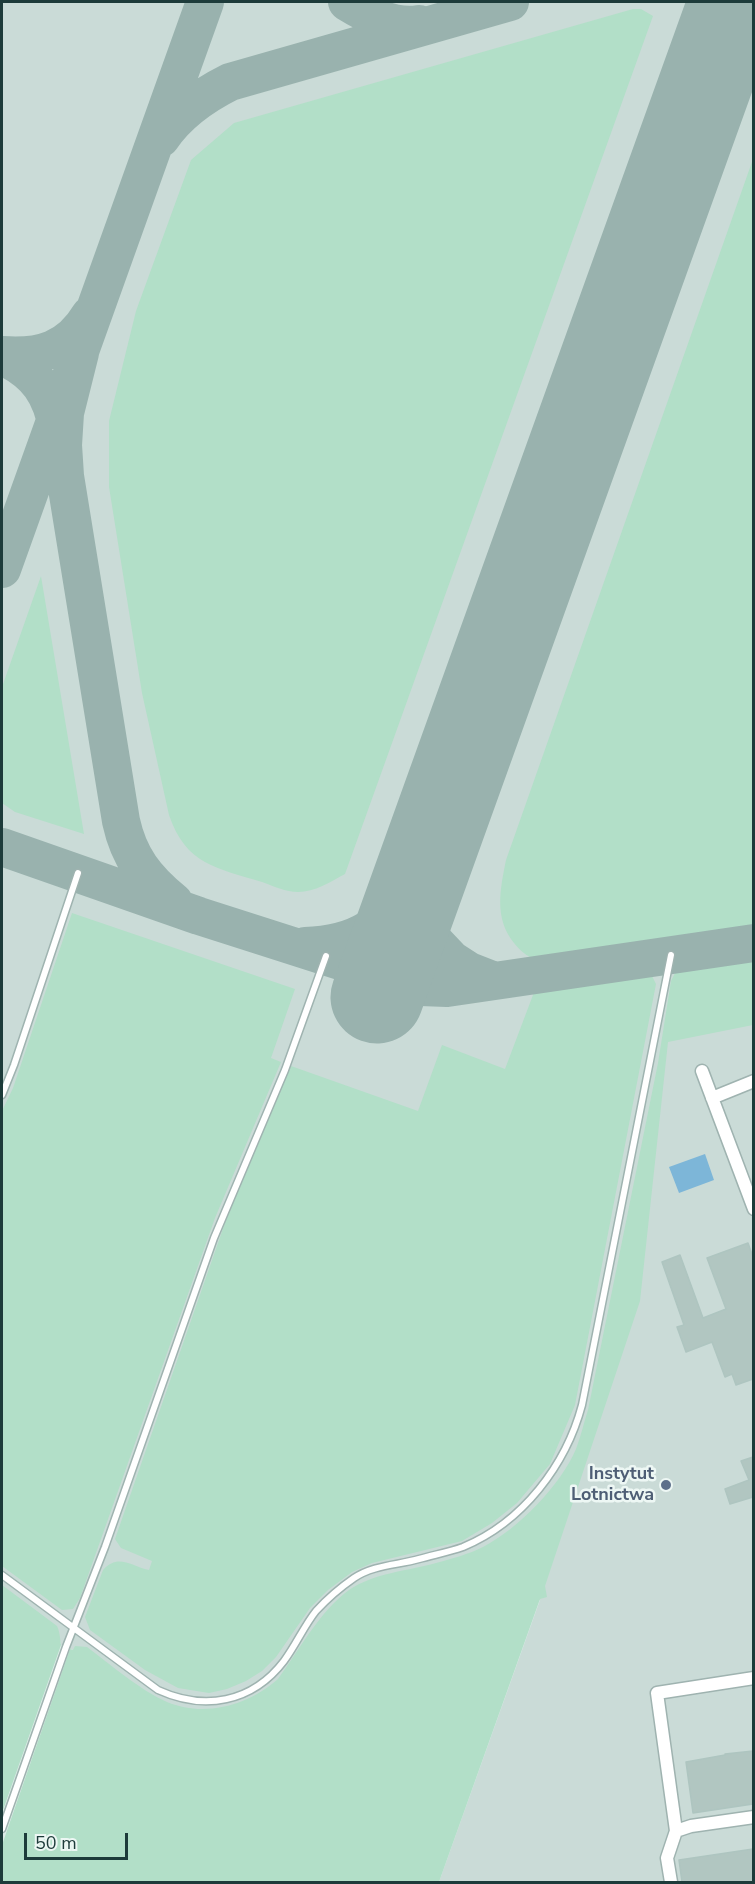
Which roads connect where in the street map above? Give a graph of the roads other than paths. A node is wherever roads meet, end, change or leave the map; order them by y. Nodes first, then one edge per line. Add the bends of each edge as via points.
1 (78, 873) dead end
2 (671, 955) dead end
3 (326, 956) dead end
4 (702, 1071) dead end
5 (753, 1081) edge
6 (2, 1095) edge
7 (712, 1098) junction
8 (753, 1209) edge
9 (2, 1575) edge
10 (74, 1628) junction
11 (753, 1678) edge
12 (753, 1816) edge
13 (2, 1829) edge
14 (676, 1831) junction
15 (671, 1882) edge

1 - 6 lane
2 - 10 lane via 582,1405 556,1468 522,1508 463,1546 355,1577 316,1612 283,1663 258,1687 222,1701 191,1702 158,1690
3 - 10 lane via 285,1070 214,1238
4 - 7 street
5 - 7 street
7 - 8 street
9 - 10 lane
10 - 13 lane
11 - 14 street via 657,1693
12 - 14 street
14 - 15 street via 667,1858

